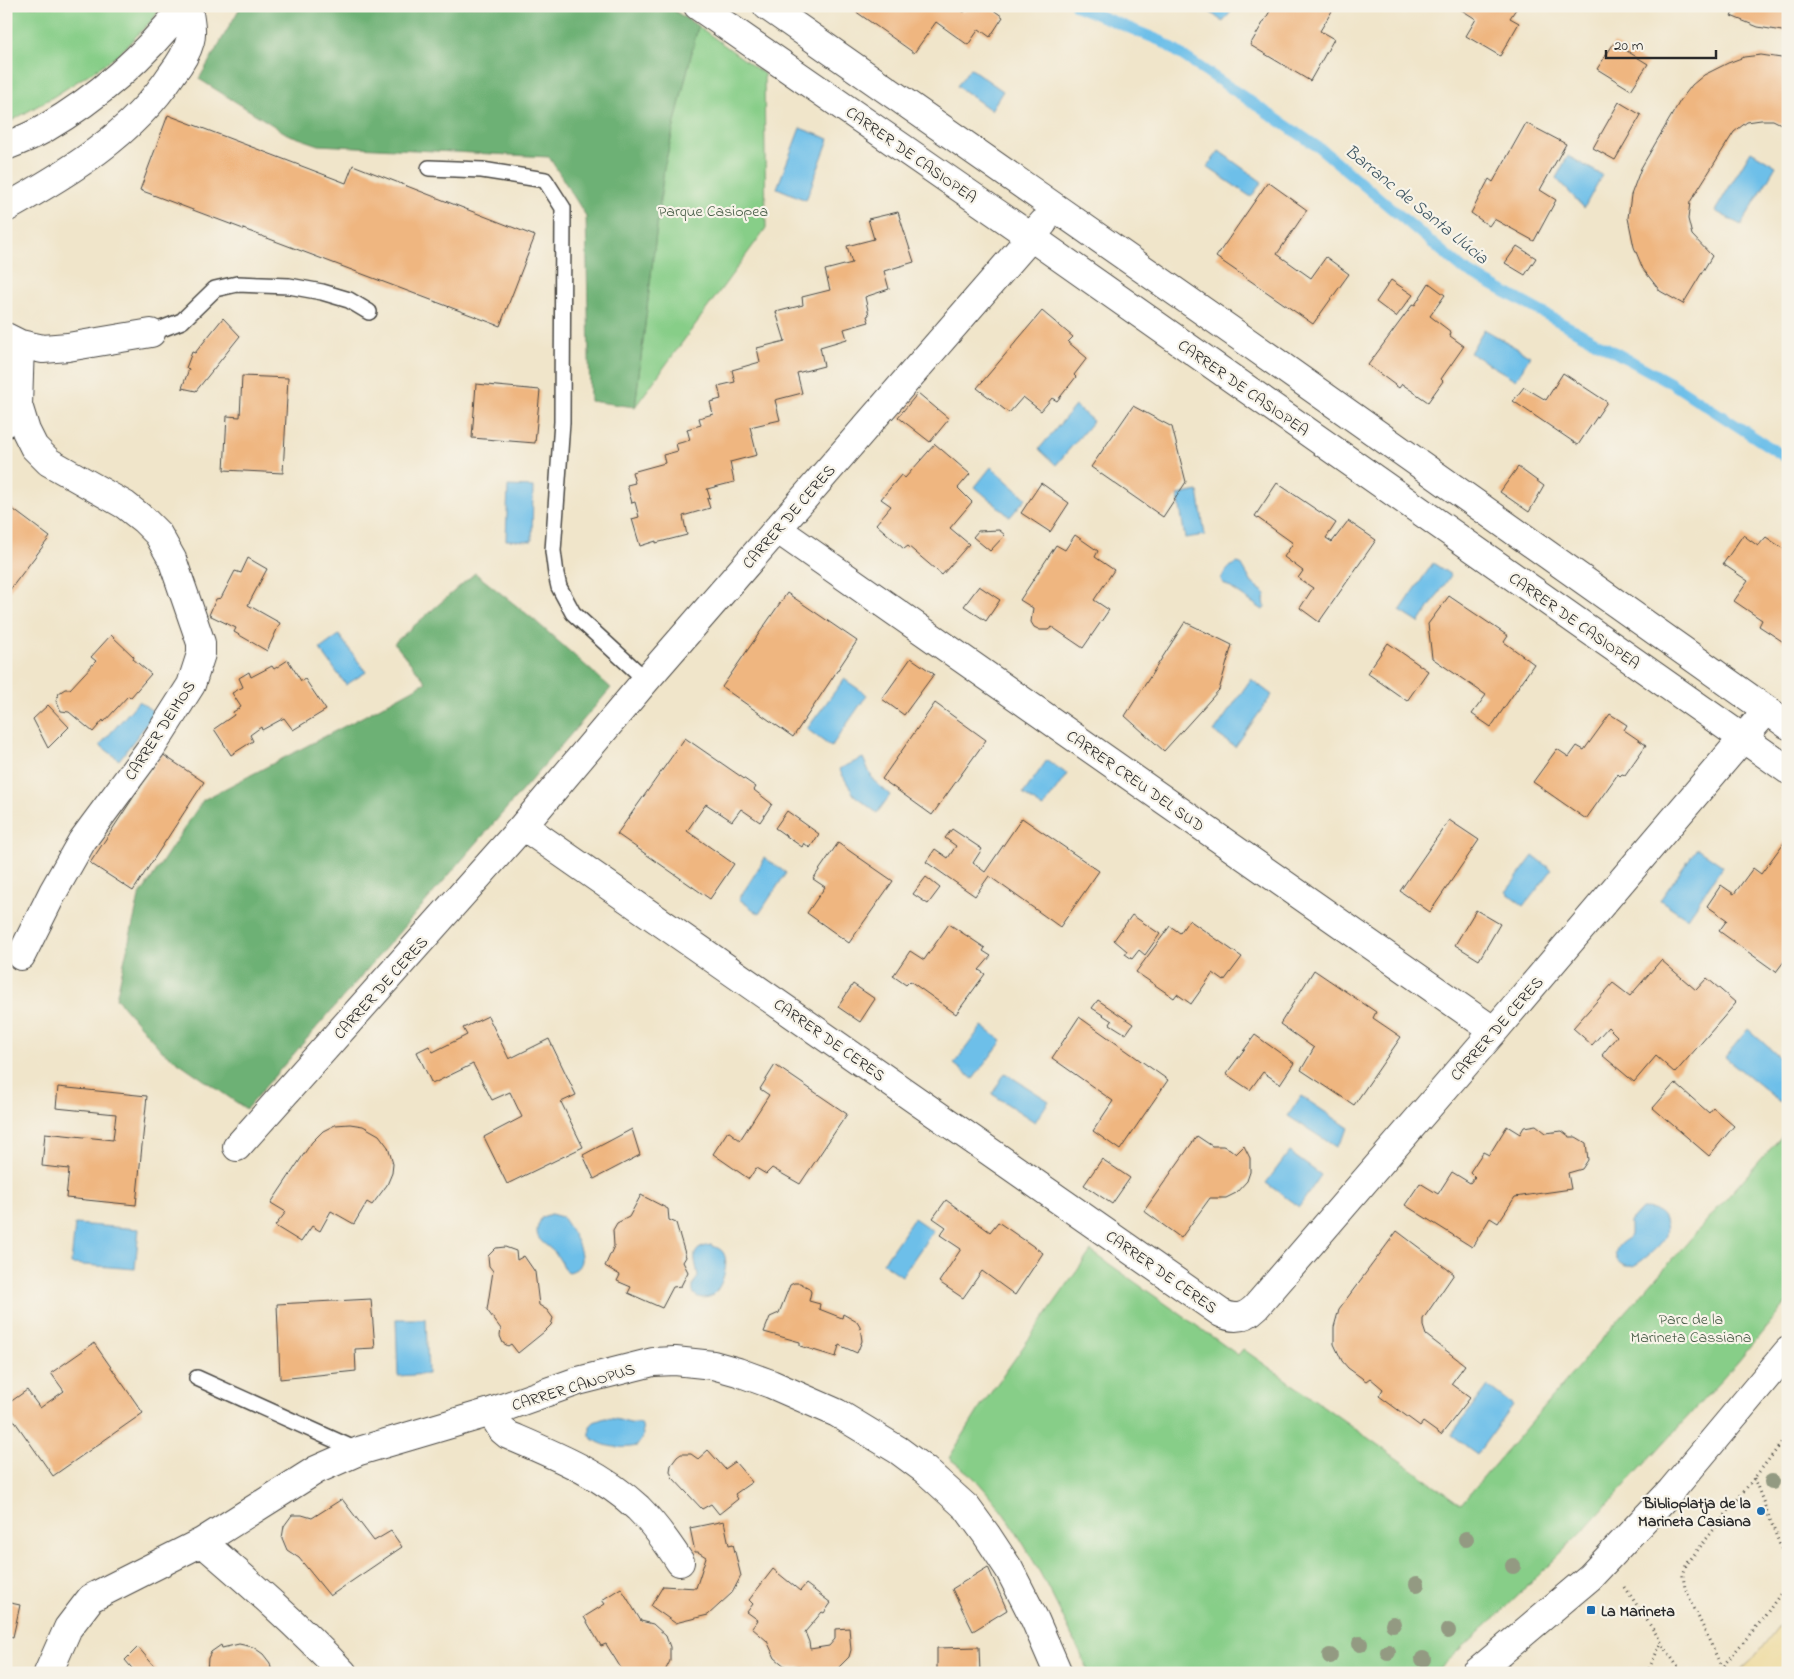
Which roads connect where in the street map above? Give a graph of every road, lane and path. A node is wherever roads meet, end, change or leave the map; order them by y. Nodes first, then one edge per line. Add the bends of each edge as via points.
1 (184, 6) edge
2 (188, 6) edge
3 (698, 6) edge
4 (767, 6) edge
5 (6, 146) edge
6 (429, 168) dead end
7 (6, 208) edge
8 (1056, 208) junction
9 (1031, 236) junction
10 (369, 312) dead end
11 (151, 333) joint
12 (13, 340) edge
13 (18, 405) junction
14 (6, 430) edge
15 (777, 529) junction
16 (646, 680) junction
17 (1777, 717) edge
18 (1743, 738) junction
19 (1788, 770) edge
20 (523, 826) junction
21 (21, 956) dead end
22 (1494, 1031) junction
23 (237, 1147) dead end
24 (1788, 1351) edge
25 (197, 1378) dead end
26 (491, 1412) junction
27 (1788, 1435) edge
28 (359, 1451) junction
29 (1754, 1478) junction
30 (202, 1542) junction
31 (1606, 1560) junction
32 (680, 1562) dead end
33 (1788, 1566) edge
34 (1788, 1583) edge
35 (1662, 1642) junction
36 (1722, 1668) junction
37 (48, 1673) edge
38 (343, 1673) edge
39 (1058, 1673) edge
40 (1476, 1673) edge
41 (1647, 1673) edge
42 (1684, 1673) edge
43 (1717, 1673) edge

1 - 5 street via 135,62 95,96 44,129
2 - 7 street via 191,40 162,91 126,129 95,154
3 - 9 street, CARRER DE CASIOPEA
4 - 8 street
6 - 16 lane via 482,170 545,180 564,208 562,422 553,551 556,574 573,613
8 - 9 street, CARRER DE CERES
8 - 17 street
9 - 15 street, CARRER DE CERES
9 - 18 street, CARRER DE CASIOPEA
10 - 11 lane via 349,300 322,292 289,286 237,284 215,289 182,320
11 - 12 street, CARRER DEIMOS via 43,349
12 - 13 street, CARRER DEIMOS
13 - 14 lane
13 - 21 street, CARRER DEIMOS via 34,446 49,462 125,505 158,534 172,559 201,643 201,654 191,684 151,748 82,841
15 - 16 street, CARRER DE CERES
15 - 22 street, CARRER CREU DEL SUD
16 - 20 street, CARRER DE CERES
17 - 18 street, CARRER DE CERES
18 - 19 street, CARRER DE CASIOPEA
18 - 22 street, CARRER DE CERES
20 - 22 street, CARRER DE CERES via 1213,1307 1234,1318 1249,1314 1256,1307
20 - 23 street, CARRER DE CERES
24 - 31 street via 1671,1491
25 - 28 lane
26 - 28 street, CARRER CANOPUS
26 - 32 street via 508,1435 573,1464 637,1506
26 - 39 street, CARRER CANOPUS via 602,1374 653,1362 676,1361 713,1365 738,1372 837,1412 898,1450 967,1508 1009,1569
27 - 29 path
28 - 30 street, CARRER CANOPUS via 316,1470
29 - 33 path
29 - 36 path via 1686,1565 1683,1576 1685,1588
30 - 37 street, CARRER CANOPUS via 91,1598 68,1628
30 - 38 street via 272,1602
31 - 35 path
31 - 40 street
34 - 36 path
35 - 41 path
35 - 42 path
36 - 43 path

